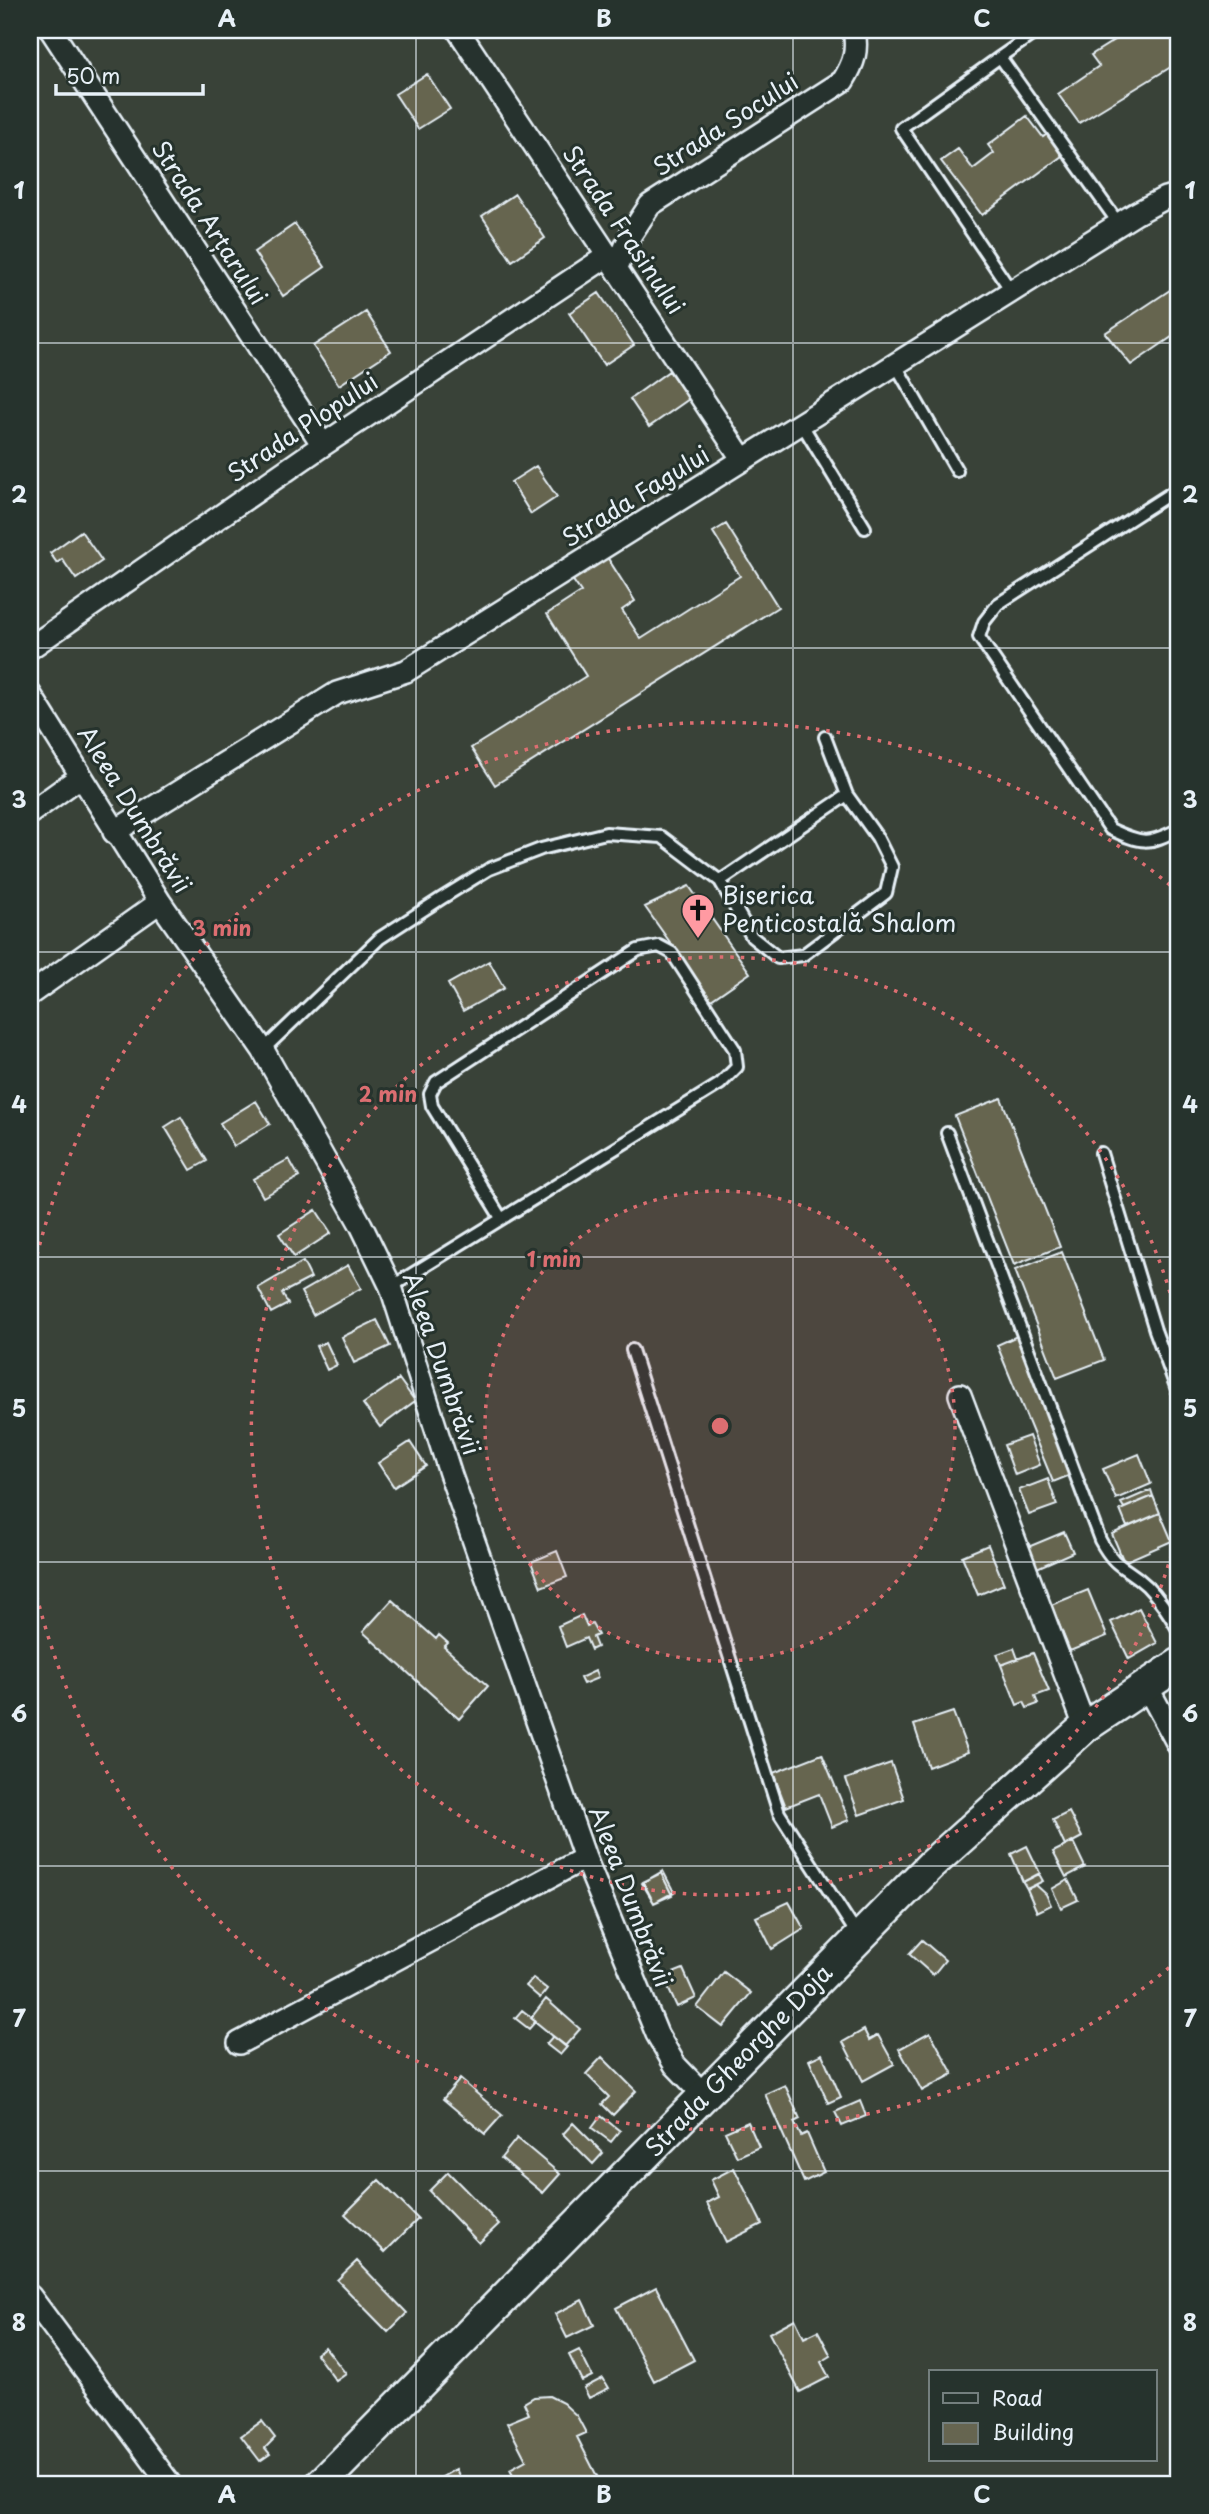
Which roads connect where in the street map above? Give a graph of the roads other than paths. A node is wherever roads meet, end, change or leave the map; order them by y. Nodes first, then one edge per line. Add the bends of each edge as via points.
1 (51, 30) edge
2 (458, 30) edge
3 (854, 30) edge
4 (1039, 30) edge
5 (1000, 57) junction
6 (1179, 195) edge
7 (1119, 224) junction
8 (613, 261) junction
9 (1012, 292) junction
10 (894, 362) junction
11 (802, 423) junction
12 (323, 445) junction
13 (743, 460) junction
14 (957, 471) dead end
15 (1179, 488) edge
16 (865, 528) dead end
17 (30, 648) edge
18 (30, 694) edge
19 (825, 737) dead end
20 (80, 777) junction
21 (847, 795) junction
22 (30, 813) edge
23 (1179, 829) edge
24 (114, 832) junction
25 (720, 881) junction
26 (160, 902) junction
27 (30, 994) edge
28 (263, 1050) junction
29 (947, 1133) dead end
30 (1101, 1153) dead end
31 (501, 1218) junction
32 (391, 1287) junction
33 (632, 1350) dead end
34 (960, 1395) dead end
35 (1179, 1395) edge
36 (1179, 1631) edge
37 (1179, 1664) edge
38 (1146, 1685) junction
39 (1085, 1727) junction
40 (1179, 1746) edge
41 (585, 1858) junction
42 (859, 1938) junction
43 (239, 2043) dead end
44 (705, 2096) junction
45 (30, 2296) edge
46 (170, 2484) edge
47 (321, 2484) edge

1 - 12 street, Strada Arțarului
2 - 8 street, Strada Frasinului
3 - 8 street, Strada Socului via 854,63 843,80 650,205
4 - 5 lane
5 - 7 lane
5 - 9 lane via 901,128
6 - 7 street, Strada Fagului
7 - 9 street, Strada Fagului
8 - 12 street, Strada Plopului
8 - 13 street, Strada Frasinului
9 - 10 street, Strada Fagului
10 - 11 street, Strada Fagului
10 - 14 lane
11 - 13 street, Strada Fagului
11 - 16 lane
12 - 17 street, Strada Plopului
13 - 24 street, Strada Fagului via 406,671 337,693
15 - 23 lane via 998,604 979,638 1110,829 1136,841 1154,842
18 - 20 street, Aleea Dumbrăvii
19 - 21 lane
20 - 22 street
20 - 24 street, Aleea Dumbrăvii
21 - 25 lane
21 - 25 lane via 892,867 886,893 803,955 778,958 752,937
24 - 26 street, Aleea Dumbrăvii
25 - 28 lane via 662,836 606,833 541,849 489,869 380,938
26 - 27 street
26 - 28 street, Aleea Dumbrăvii
28 - 32 street, Aleea Dumbrăvii via 326,1158
29 - 36 lane via 1100,1541 1112,1562 1146,1585 1164,1605
30 - 35 lane
31 - 31 lane via 720,1084 737,1067 735,1049 672,953 659,946 638,950 436,1082 430,1094 432,1106
31 - 32 lane
32 - 41 street, Aleea Dumbrăvii via 450,1473
33 - 42 lane via 779,1813
34 - 39 street
37 - 38 main road, Strada Gheorghe Doja
38 - 39 main road, Strada Gheorghe Doja
38 - 40 street
39 - 42 main road, Strada Gheorghe Doja via 931,1864
41 - 43 street
41 - 44 street, Aleea Dumbrăvii via 657,2034 675,2065
42 - 44 main road, Strada Gheorghe Doja
44 - 47 main road, Strada Gheorghe Doja
45 - 46 street

